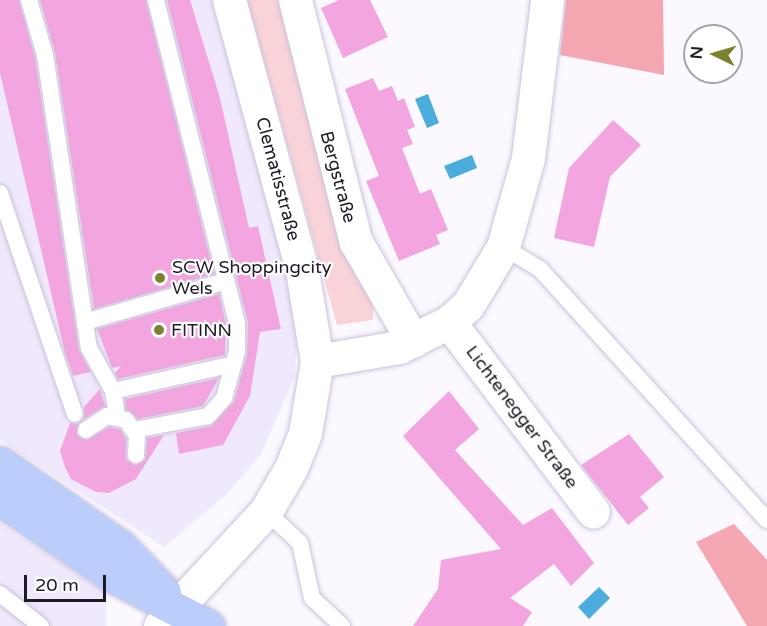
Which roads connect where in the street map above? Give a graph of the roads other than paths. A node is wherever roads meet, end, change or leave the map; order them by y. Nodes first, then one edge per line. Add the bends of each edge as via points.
1 (29, 0) edge
2 (156, 0) edge
3 (229, 0) edge
4 (294, 0) edge
5 (548, 0) edge
6 (0, 193) edge
7 (503, 247) junction
8 (226, 281) junction
9 (85, 322) junction
10 (449, 322) junction
11 (413, 341) junction
12 (317, 361) junction
13 (234, 364) junction
14 (113, 391) junction
15 (75, 414) dead end
16 (117, 417) junction
17 (86, 430) dead end
18 (134, 430) junction
19 (136, 455) dead end
20 (0, 463) edge
21 (0, 499) edge
22 (266, 511) junction
23 (593, 512) dead end
24 (767, 520) edge
25 (0, 594) edge
26 (169, 616) edge
27 (41, 626) edge
28 (207, 626) edge
29 (342, 626) edge

1 - 9 lane via 45,55
2 - 8 lane
3 - 12 street, Clematisstraße via 302,270
4 - 11 street, Bergstraße via 356,242
5 - 7 street via 528,158
6 - 15 lane
7 - 10 street via 468,305
7 - 24 lane via 540,269
8 - 9 lane
8 - 13 lane via 237,323
9 - 14 lane via 89,348
10 - 11 street
10 - 23 street, Lichtenegger Straße
11 - 12 street via 379,354
12 - 22 street via 305,433
13 - 14 lane
13 - 18 lane via 224,398 208,416
14 - 16 lane
16 - 17 lane via 99,418
16 - 18 lane
18 - 19 lane
20 - 26 main road via 121,547
21 - 26 main road
22 - 26 street
22 - 29 lane via 300,543 312,598
25 - 27 lane
26 - 28 main road

